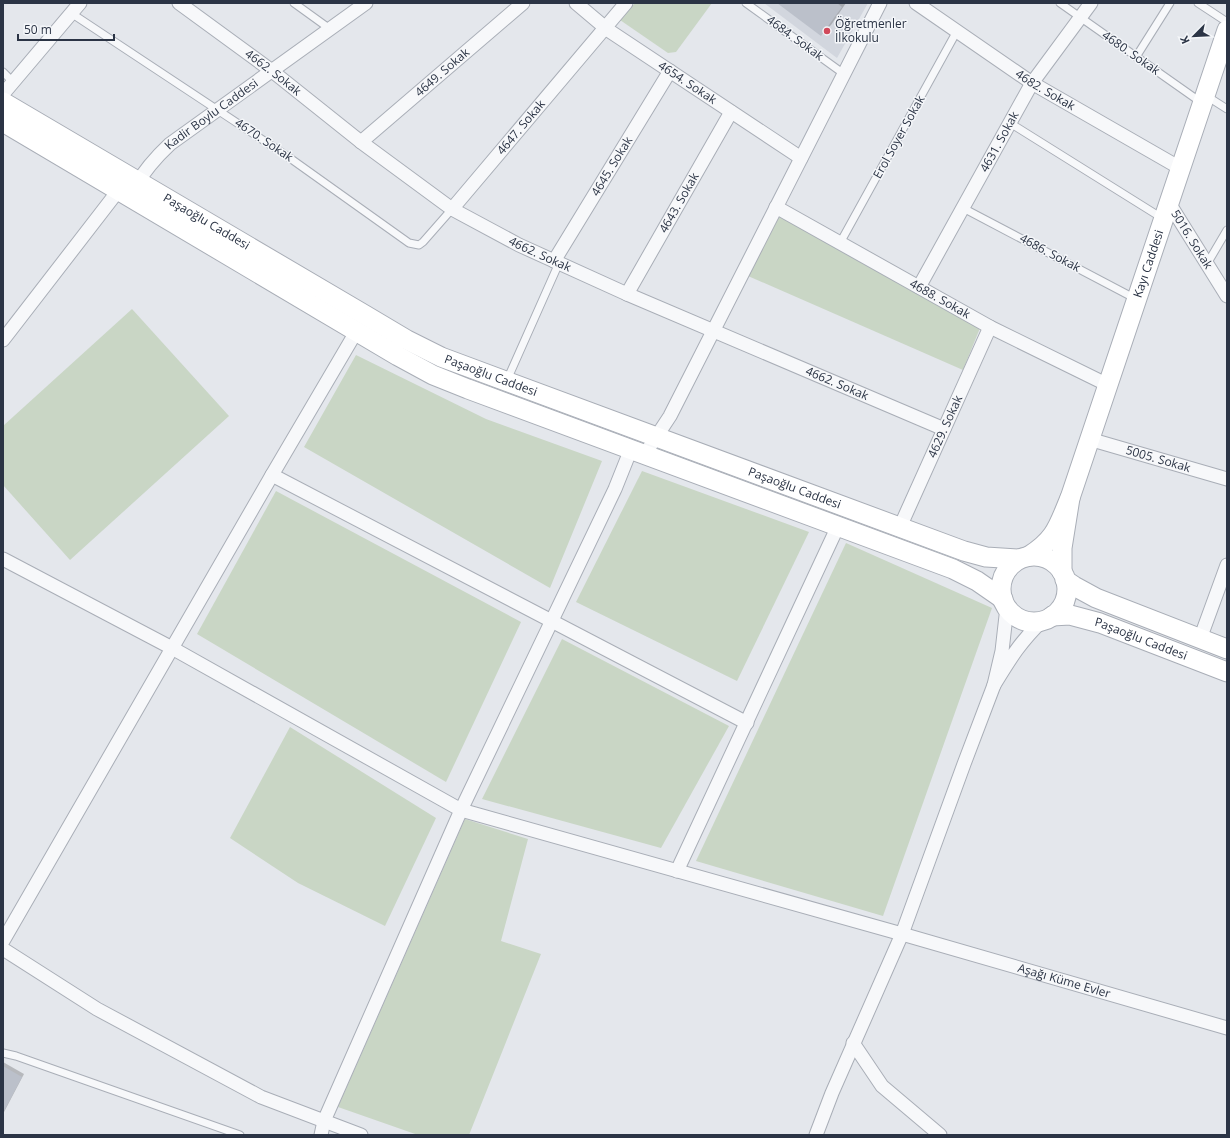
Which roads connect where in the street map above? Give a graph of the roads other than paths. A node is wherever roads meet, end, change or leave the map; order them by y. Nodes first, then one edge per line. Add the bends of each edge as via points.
1 (80, 3) edge
2 (179, 3) edge
3 (294, 3) edge
4 (366, 3) edge
5 (523, 3) edge
6 (576, 3) edge
7 (626, 3) edge
8 (746, 3) edge
9 (880, 3) edge
10 (916, 3) edge
11 (1060, 3) edge
12 (1091, 3) edge
13 (1170, 3) edge
14 (1198, 3) edge
15 (71, 14) junction
16 (1080, 17) junction
17 (1227, 22) edge
18 (605, 28) junction
19 (330, 29) junction
20 (1227, 30) edge
21 (957, 31) junction
22 (1136, 57) junction
23 (272, 71) junction
24 (670, 71) junction
25 (3, 72) edge
26 (844, 74) junction
27 (13, 82) junction
28 (1032, 83) junction
29 (3, 94) edge
30 (1204, 99) junction
31 (3, 102) edge
32 (1227, 109) edge
33 (218, 110) junction
34 (731, 112) junction
35 (3, 122) edge
36 (1010, 123) junction
37 (361, 142) junction
38 (801, 158) junction
39 (1180, 168) junction
40 (128, 190) junction
41 (776, 207) junction
42 (963, 208) junction
43 (452, 210) junction
44 (1166, 211) junction
45 (1227, 230) edge
46 (840, 243) junction
47 (413, 244) joint
48 (557, 262) junction
49 (1207, 264) junction
50 (919, 287) junction
51 (627, 294) junction
52 (1227, 296) edge
53 (1136, 299) junction
54 (990, 327) junction
55 (713, 331) junction
56 (356, 332) junction
57 (3, 340) edge
58 (507, 382) junction
59 (1108, 385) junction
60 (944, 429) junction
61 (656, 437) junction
62 (1089, 440) junction
63 (638, 452) junction
64 (272, 474) junction
65 (1227, 479) edge
66 (1070, 498) junction
67 (838, 526) junction
68 (900, 527) junction
69 (1024, 558) junction
70 (3, 559) edge
71 (1227, 565) edge
72 (1064, 576) junction
73 (1005, 603) junction
74 (1047, 618) junction
75 (552, 621) junction
76 (1200, 638) junction
77 (172, 648) junction
78 (1227, 649) edge
79 (1227, 672) edge
80 (994, 685) junction
81 (747, 723) junction
82 (462, 810) junction
83 (677, 870) junction
84 (902, 934) junction
85 (3, 941) edge
86 (3, 949) edge
87 (1227, 1028) edge
88 (853, 1043) junction
89 (3, 1053) edge
90 (324, 1121) junction
91 (240, 1135) edge
92 (321, 1135) edge
93 (361, 1135) edge
94 (816, 1135) edge
95 (940, 1135) edge

1 - 15 street
2 - 23 street, 4662. Sokak
3 - 19 lane
4 - 19 street, Kadir Boylu Caddesi
5 - 37 street, 4649. Sokak
6 - 18 street, 4654. Sokak
7 - 18 street, 4647. Sokak
8 - 26 lane, 4684. Sokak
9 - 26 street
10 - 21 street, 4682. Sokak
11 - 16 lane, 4680. Sokak
12 - 16 street, 4631. Sokak
13 - 22 lane
14 - 17 lane
15 - 27 street
15 - 33 lane, 4670. Sokak
16 - 22 lane, 4680. Sokak
16 - 28 street, 4631. Sokak
18 - 24 street, 4654. Sokak
18 - 43 street, 4647. Sokak
19 - 23 street, Kadir Boylu Caddesi
20 - 30 street, Kayı Caddesi
21 - 28 street, 4682. Sokak
21 - 46 lane, Erol Soyer Sokak
22 - 30 lane, 4680. Sokak
23 - 33 street, Kadir Boylu Caddesi
23 - 37 street, 4662. Sokak
24 - 34 street, 4654. Sokak
24 - 48 street, 4645. Sokak
25 - 27 lane
26 - 38 street
27 - 29 street
28 - 36 street, 4631. Sokak
28 - 39 street, 4682. Sokak
30 - 32 lane, 4680. Sokak
30 - 39 street, Kayı Caddesi
31 - 40 street, Paşaoğlu Caddesi
33 - 40 street, Kadir Boylu Caddesi via 170,144
33 - 47 lane, 4670. Sokak via 306,168
34 - 38 street, 4654. Sokak
34 - 51 street, 4643. Sokak
35 - 40 street, Paşaoğlu Caddesi
36 - 42 street, 4631. Sokak
36 - 44 lane
37 - 43 street, 4662. Sokak
38 - 41 street
39 - 44 street, Kayı Caddesi
40 - 56 street, Paşaoğlu Caddesi
40 - 57 street, Kadir Boylu Caddesi
40 - 58 street, Paşaoğlu Caddesi via 407,340 442,357
41 - 46 street, 4688. Sokak
41 - 55 street
42 - 50 street, 4631. Sokak
42 - 53 lane, 4686. Sokak
43 - 47 lane, 4647. Sokak via 424,242
43 - 48 street, 4662. Sokak
44 - 49 street, 5016. Sokak
44 - 53 street, Kayı Caddesi
45 - 49 lane
46 - 50 street, 4688. Sokak
48 - 51 street, 4662. Sokak
48 - 58 lane, 4645. Sokak
49 - 52 street, 5016. Sokak
50 - 54 street, 4688. Sokak
51 - 55 street, 4662. Sokak
53 - 59 street, Kayı Caddesi
54 - 59 street, 4688. Sokak
54 - 60 street, 4629. Sokak
55 - 60 street, 4662. Sokak
55 - 61 street via 670,416
56 - 63 street, Paşaoğlu Caddesi via 433,375
56 - 64 street
58 - 61 street, Paşaoğlu Caddesi
59 - 62 street, Kayı Caddesi
60 - 68 street, 4629. Sokak
61 - 63 street
61 - 68 street, Paşaoğlu Caddesi
62 - 65 street, 5005. Sokak
62 - 66 street, Kayı Caddesi
63 - 67 street, Paşaoğlu Caddesi
63 - 75 street via 614,489
64 - 75 street
64 - 77 street
66 - 69 street, Kayı Caddesi via 1050,540
66 - 72 street, Kayı Caddesi via 1063,542
67 - 73 street, Paşaoğlu Caddesi via 953,569 977,581
67 - 81 street
68 - 69 street, Paşaoğlu Caddesi via 976,554 1001,559
69 - 72 street via 1040,556 1050,560
69 - 73 street via 1011,565 1005,574 1002,583
70 - 77 street, Aşağı Küme Evler
71 - 76 street
72 - 74 street via 1066,598 1060,608
72 - 76 street, Paşaoğlu Caddesi via 1074,586 1096,598
73 - 74 street via 1020,619 1031,622
73 - 80 street via 1002,651
74 - 79 street, Paşaoğlu Caddesi via 1070,615 1100,623
74 - 80 street via 1025,638
75 - 81 street
75 - 82 street
76 - 78 street, Paşaoğlu Caddesi
77 - 82 street, Aşağı Küme Evler
77 - 85 street
80 - 84 street
81 - 83 street
82 - 83 street, Aşağı Küme Evler
82 - 90 street
83 - 84 street, Aşağı Küme Evler
84 - 87 street, Aşağı Küme Evler
84 - 88 street
86 - 90 street via 97,1009 261,1097
88 - 94 street
88 - 95 street via 882,1086
89 - 91 lane
90 - 92 street
90 - 93 street

